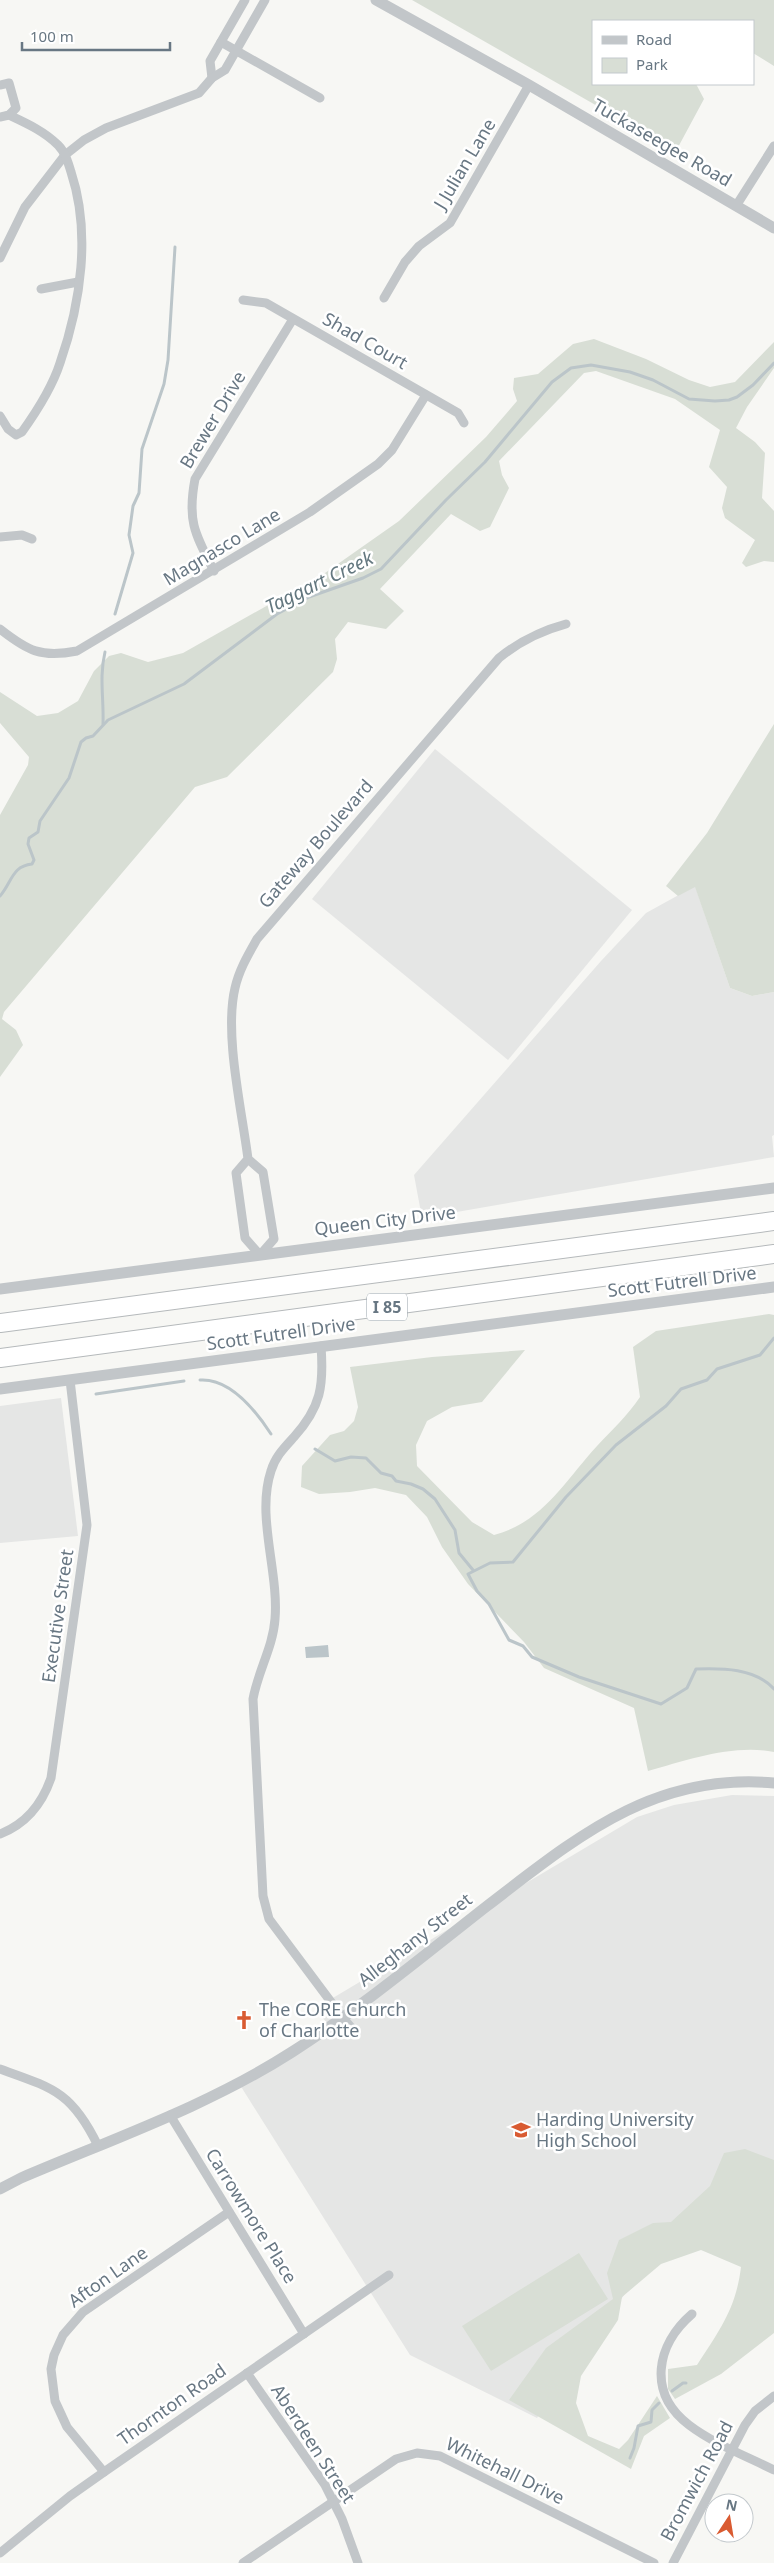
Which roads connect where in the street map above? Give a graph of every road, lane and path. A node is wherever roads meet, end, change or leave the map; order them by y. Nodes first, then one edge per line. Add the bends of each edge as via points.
1 (245, 0) edge
2 (265, 0) edge
3 (376, 0) edge
4 (221, 42) junction
5 (236, 50) junction
6 (212, 78) junction
7 (0, 85) edge
8 (529, 85) junction
9 (320, 98) dead end
10 (4, 116) edge
11 (774, 146) edge
12 (65, 155) junction
13 (736, 206) junction
14 (774, 228) edge
15 (0, 256) edge
16 (78, 282) junction
17 (41, 289) dead end
18 (384, 298) dead end
19 (243, 300) dead end
20 (293, 319) junction
21 (426, 395) junction
22 (0, 416) edge
23 (464, 423) dead end
24 (0, 537) edge
25 (32, 539) dead end
26 (214, 571) junction
27 (566, 624) dead end
28 (0, 629) edge
29 (248, 1159) junction
30 (774, 1188) edge
31 (774, 1221) edge
32 (774, 1254) edge
33 (260, 1255) junction
34 (774, 1287) edge
35 (0, 1289) edge
36 (0, 1323) edge
37 (321, 1346) junction
38 (0, 1358) edge
39 (70, 1380) junction
40 (0, 1389) edge
41 (774, 1783) edge
42 (0, 1834) edge
43 (343, 2018) junction
44 (356, 2033) dead end
45 (0, 2069) edge
46 (170, 2116) junction
47 (98, 2146) junction
48 (0, 2190) edge
49 (229, 2212) junction
50 (389, 2275) dead end
51 (692, 2314) dead end
52 (304, 2334) junction
53 (247, 2373) junction
54 (774, 2396) edge
55 (731, 2449) junction
56 (774, 2470) edge
57 (104, 2472) junction
58 (333, 2501) junction
59 (0, 2553) edge
60 (244, 2563) edge
61 (358, 2563) edge
62 (654, 2563) edge
63 (673, 2563) edge

1 - 4 street
2 - 5 street
3 - 8 street, Tuckaseegee Road
4 - 5 street
4 - 6 street via 210,61
5 - 6 street via 225,70
5 - 9 street
6 - 12 street via 199,93 106,128
7 - 10 street via 9,83 16,108
8 - 13 street, Tuckaseegee Road
8 - 18 street, J Julian Lane via 450,223 419,246 405,262
10 - 12 street via 47,136
11 - 13 street
12 - 15 street via 25,207
12 - 16 street via 80,202
13 - 14 street, Tuckaseegee Road
16 - 17 street
16 - 22 street via 60,364 38,410 22,432 16,435
19 - 20 street, Shad Court via 266,303
20 - 21 street, Shad Court
20 - 26 street, Brewer Drive via 195,479 192,525
21 - 23 street, Shad Court via 458,413
21 - 26 street, Magnasco Lane via 392,450 378,464 310,512
24 - 25 street via 22,535
26 - 28 street, Magnasco Lane via 77,650 40,654
27 - 29 street, Gateway Boulevard via 526,638 499,658 277,914 253,947 235,987 231,1017
29 - 33 street via 236,1174 245,1238
29 - 33 street via 263,1172 274,1239
30 - 33 street, Queen City Drive
31 - 36 highway, I 85
32 - 38 highway, I 85
33 - 35 street, Queen City Drive
34 - 37 street, Scott Futrell Drive
37 - 39 street, Scott Futrell Drive
37 - 43 street via 322,1388 315,1410 277,1456 267,1484 275,1618 270,1649 257,1679 253,1699 263,1896 270,1919
39 - 40 street, Scott Futrell Drive
39 - 42 street, Executive Street via 88,1525 51,1778 38,1806 14,1827
41 - 43 street, Alleghany Street via 725,1784 680,1792 615,1815 562,1849
43 - 44 street
43 - 46 street, Alleghany Street via 254,2075
45 - 47 street via 47,2086 68,2099 86,2121
46 - 47 street, Alleghany Street
46 - 49 street, Carrowmore Place
47 - 48 street, Alleghany Street
49 - 52 street, Carrowmore Place
49 - 57 street, Afton Lane via 83,2312 63,2335 54,2354 52,2369 55,2401 68,2427
50 - 52 street, Thornton Road
51 - 55 street via 665,2346 660,2375 664,2392 688,2425
52 - 53 street, Thornton Road
53 - 57 street, Thornton Road
53 - 58 street, Aberdeen Street
54 - 55 street, Bromwich Road via 755,2411
55 - 56 street
55 - 63 street, Bromwich Road
57 - 59 street, Thornton Road
58 - 60 street, Whitehall Drive
58 - 61 street, Aberdeen Street
58 - 62 street, Whitehall Drive via 396,2458 429,2453

